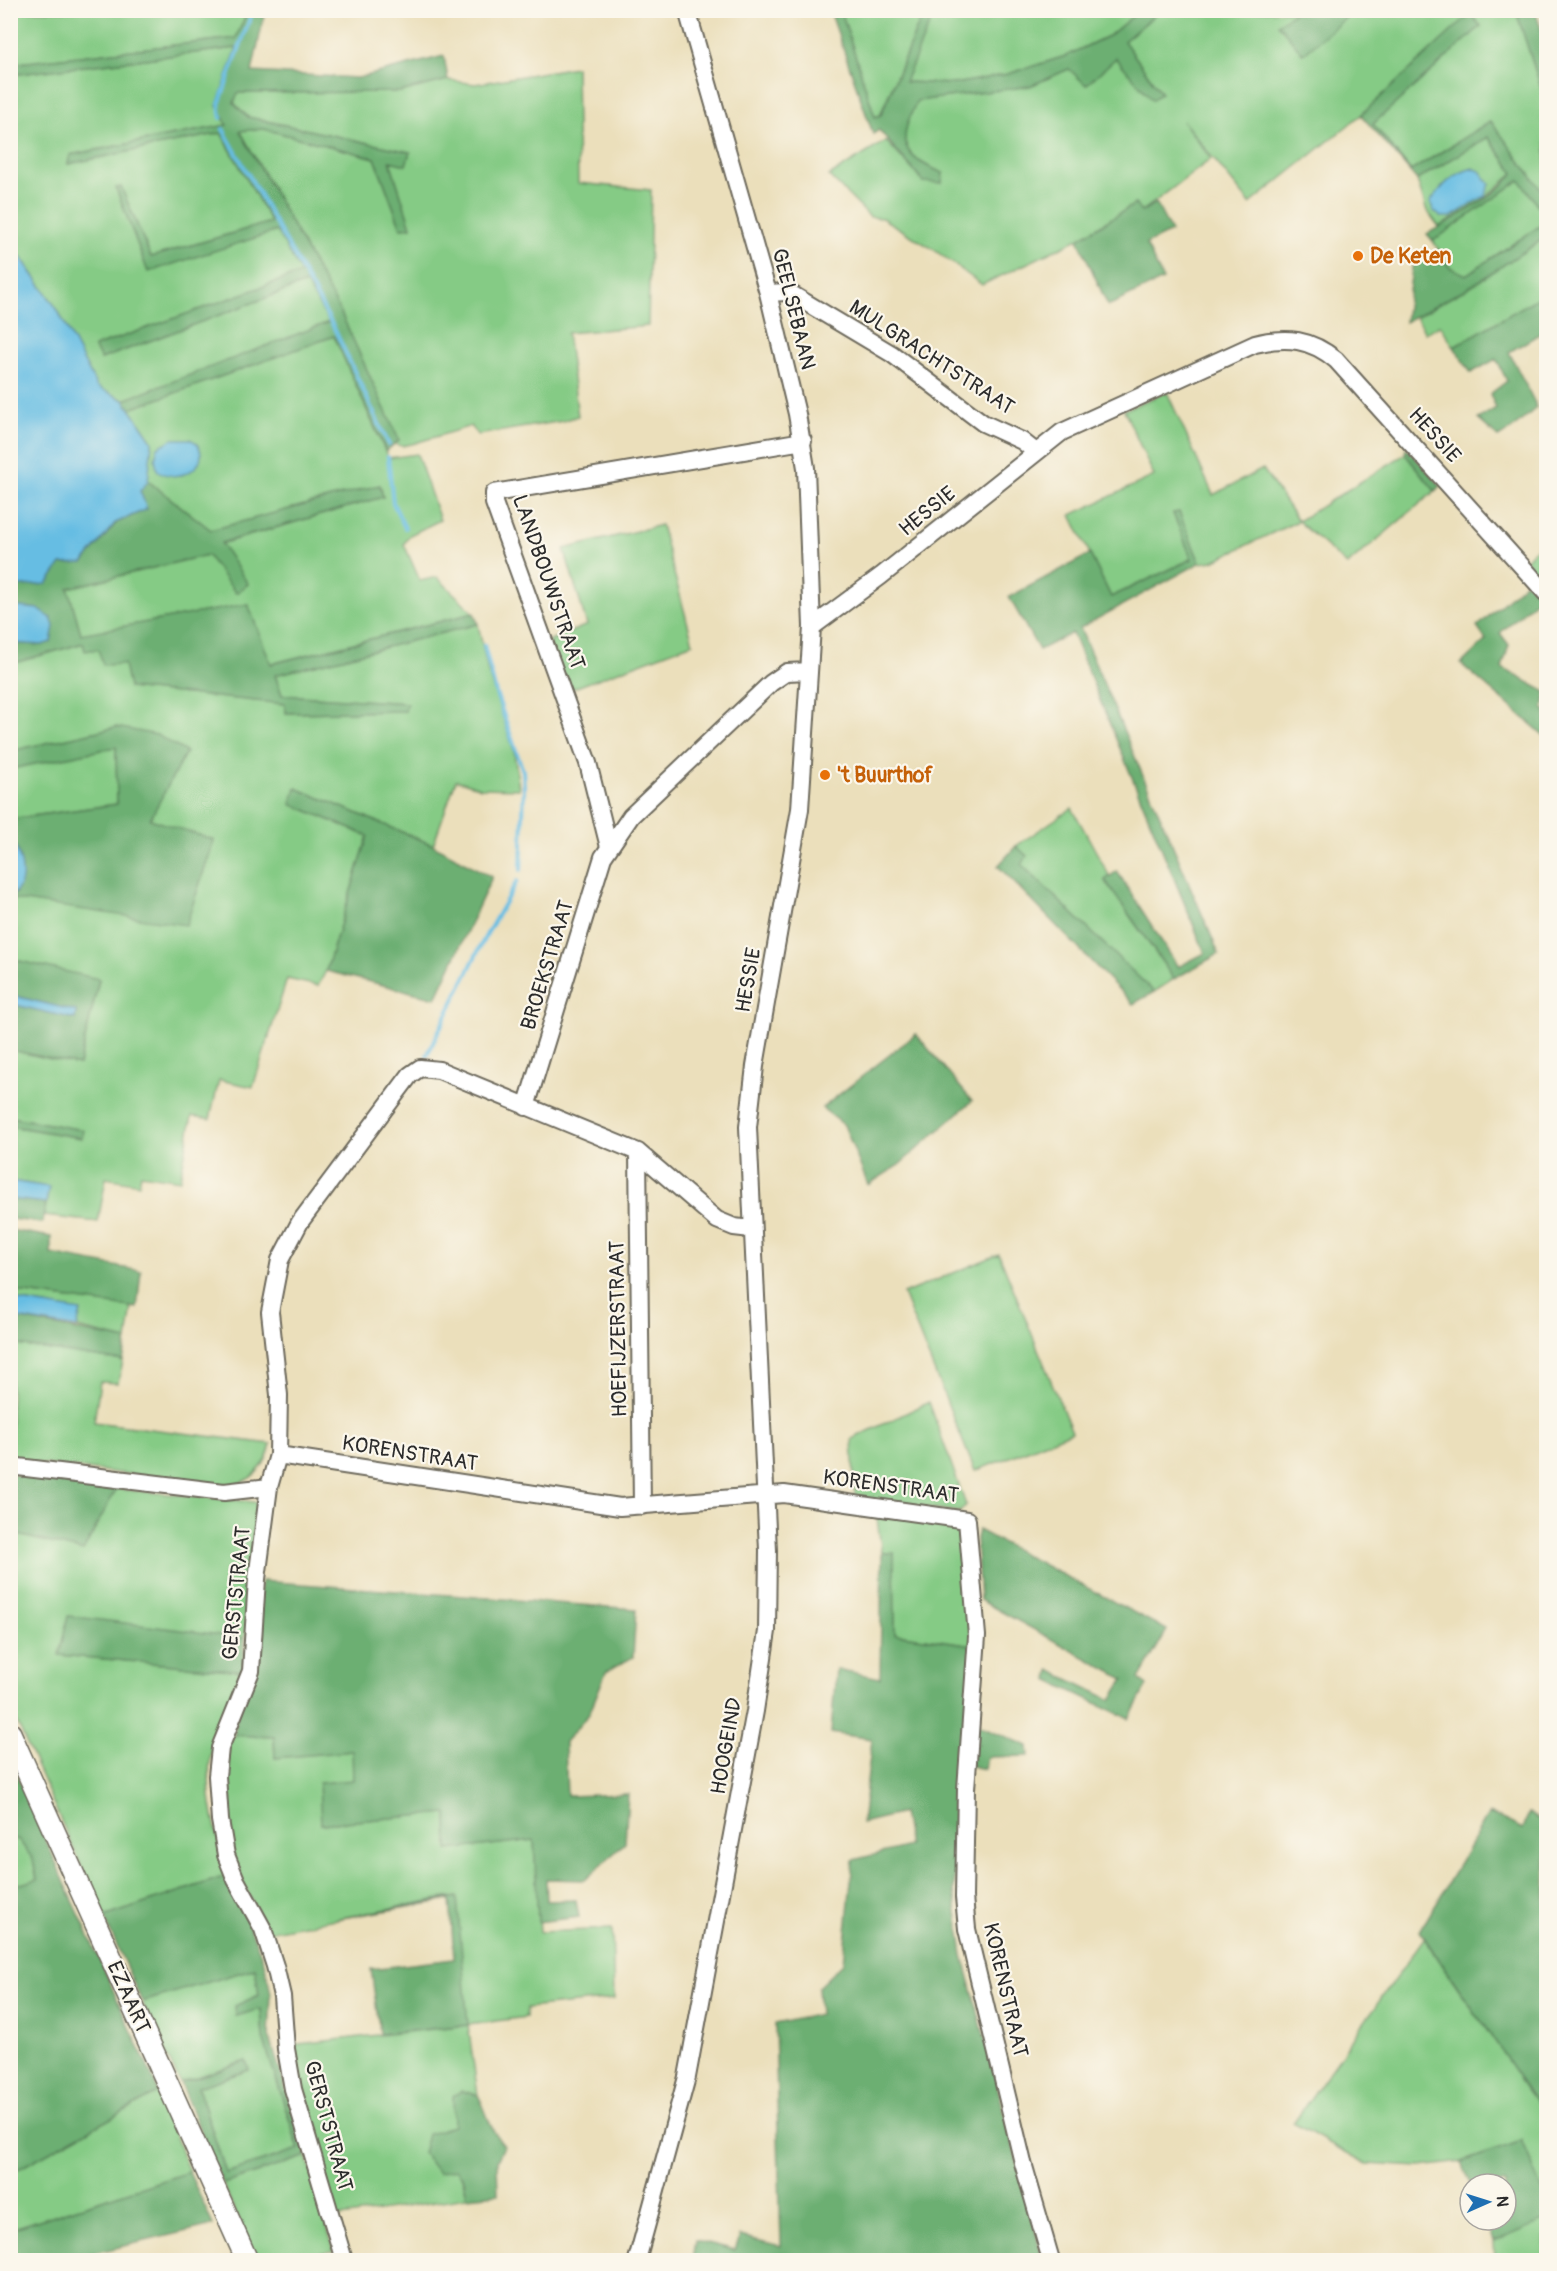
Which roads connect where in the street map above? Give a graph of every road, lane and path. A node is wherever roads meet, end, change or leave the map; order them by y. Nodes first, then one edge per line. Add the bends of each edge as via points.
1 (687, 10) edge
2 (768, 293) junction
3 (803, 441) junction
4 (1036, 452) junction
5 (1546, 593) edge
6 (812, 627) junction
7 (808, 671) junction
8 (609, 847) junction
9 (526, 1107) junction
10 (638, 1152) junction
11 (751, 1228) junction
12 (278, 1455) junction
13 (10, 1466) edge
14 (269, 1487) junction
15 (765, 1496) junction
16 (642, 1506) junction
17 (10, 1732) edge
18 (247, 2260) edge
19 (344, 2260) edge
20 (638, 2260) edge
21 (1051, 2260) edge

1 - 2 street, GEELSEBAAN
2 - 3 street, GEELSEBAAN
2 - 4 street, MULGRACHTSTRAAT via 787,292 892,354 983,423
3 - 6 street, GEELSEBAAN
3 - 8 street, LANDBOUWSTRAAT via 494,493 494,503 584,753
4 - 5 street, HESSIE via 1062,432 1255,344 1280,340 1310,343 1336,360
4 - 6 street, HESSIE
6 - 7 street, HESSIE
7 - 8 street, BROEKSTRAAT via 788,672 771,683 631,816
7 - 11 street, HESSIE via 800,809 749,1104
8 - 9 street, BROEKSTRAAT
9 - 10 street
9 - 12 street, GERSTSTRAAT via 439,1070 420,1068 410,1075 300,1222 280,1260 270,1312 279,1395
10 - 11 street via 717,1220
10 - 16 street, HOEFIJZERSTRAAT
11 - 15 street, HOOGEIND
12 - 14 street, GERSTSTRAAT
12 - 16 street, KORENSTRAAT via 596,1504
13 - 14 street via 224,1492
14 - 19 street, GERSTSTRAAT via 251,1671 220,1748 220,1820 226,1855 263,1929 275,1965 293,2089
15 - 16 street, KORENSTRAAT
15 - 20 street, HOOGEIND via 769,1604 755,1711 687,2077
15 - 21 street, KORENSTRAAT via 784,1494 967,1520 977,1636 966,1789 967,1929 1023,2163
17 - 18 main road, EZAART

